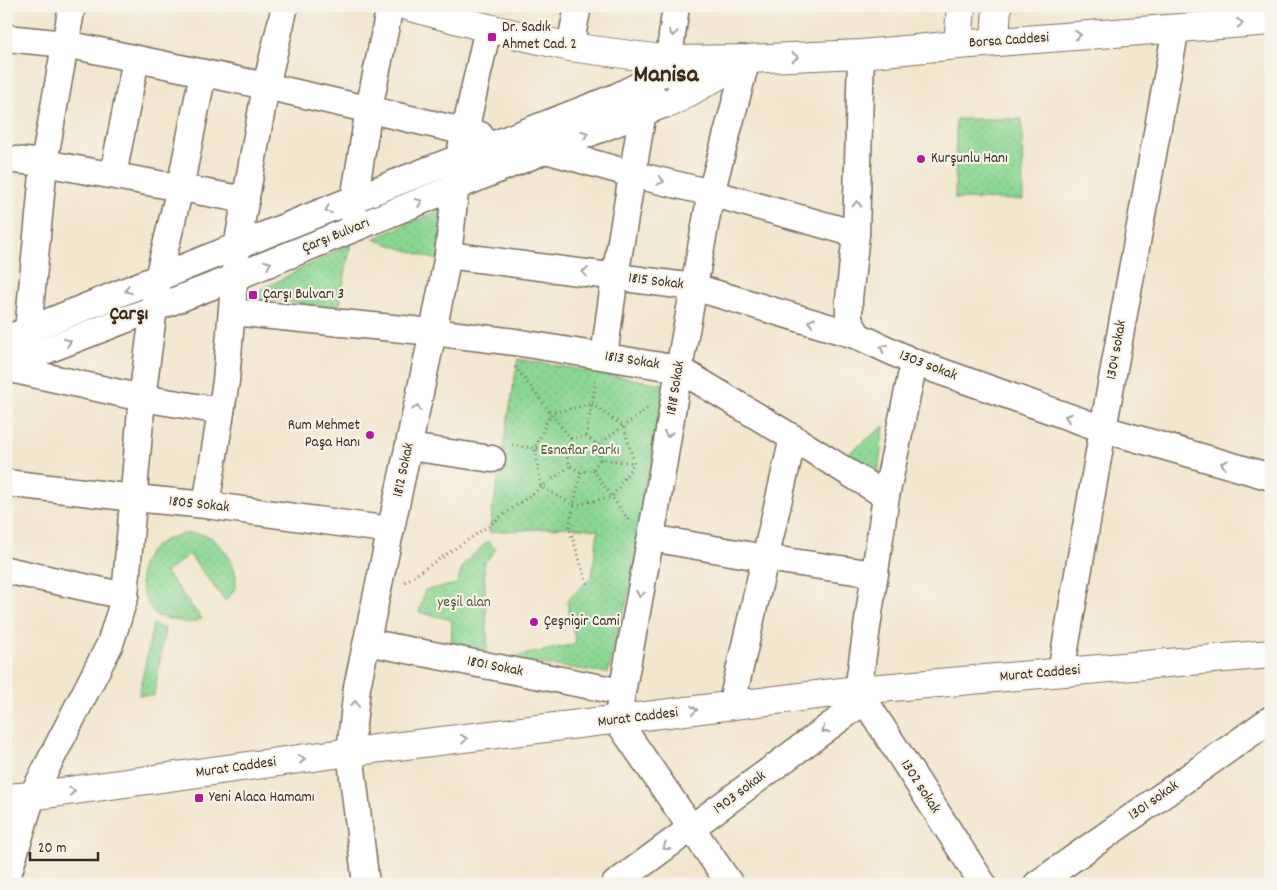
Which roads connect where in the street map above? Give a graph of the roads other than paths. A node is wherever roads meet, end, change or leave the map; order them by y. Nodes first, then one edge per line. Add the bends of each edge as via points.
1 (72, 6) edge
2 (285, 6) edge
3 (390, 6) edge
4 (407, 6) edge
5 (578, 6) edge
6 (676, 6) edge
7 (961, 6) edge
8 (997, 6) edge
9 (1271, 21) edge
10 (488, 28) junction
11 (1176, 28) junction
12 (6, 38) edge
13 (995, 42) junction
14 (66, 44) junction
15 (958, 44) junction
16 (570, 47) junction
17 (861, 54) junction
18 (136, 59) junction
19 (747, 59) junction
20 (203, 73) junction
21 (655, 75) junction
22 (266, 86) junction
23 (662, 105) junction
24 (369, 109) junction
25 (464, 131) junction
26 (503, 140) junction
27 (546, 150) junction
28 (459, 158) junction
29 (6, 159) edge
30 (44, 162) junction
31 (632, 174) junction
32 (113, 175) junction
33 (456, 187) junction
34 (180, 188) junction
35 (711, 193) junction
36 (354, 199) junction
37 (246, 200) junction
38 (350, 230) junction
39 (856, 234) junction
40 (237, 247) junction
41 (448, 255) junction
42 (615, 276) junction
43 (158, 278) junction
44 (233, 278) junction
45 (694, 286) junction
46 (154, 308) junction
47 (232, 312) junction
48 (433, 332) junction
49 (17, 335) edge
50 (858, 336) junction
51 (604, 356) junction
52 (914, 362) junction
53 (14, 364) edge
54 (677, 378) junction
55 (142, 398) junction
56 (221, 410) junction
57 (1102, 429) junction
58 (793, 438) junction
59 (409, 447) junction
60 (492, 459) road end
61 (1271, 477) edge
62 (6, 483) edge
63 (886, 496) junction
64 (134, 498) junction
65 (206, 505) junction
66 (391, 530) junction
67 (651, 538) junction
68 (765, 558) junction
69 (6, 570) edge
70 (875, 574) junction
71 (125, 596) junction
72 (367, 642) junction
73 (1271, 654) edge
74 (1061, 672) junction
75 (622, 692) junction
76 (861, 696) junction
77 (731, 706) junction
78 (1271, 719) edge
79 (617, 720) junction
80 (350, 752) junction
81 (19, 797) edge
82 (692, 828) junction
83 (6, 881) edge
84 (366, 884) edge
85 (615, 884) edge
86 (730, 884) edge
87 (983, 884) edge
88 (1037, 884) edge

1 - 14 street
2 - 22 street
3 - 24 street
4 - 10 main road, Borsa Caddesi
5 - 16 street
6 -> 21 street
7 - 15 main road
8 - 13 main road
11 -> 9 main road, Borsa Caddesi
10 - 16 main road, Borsa Caddesi
10 - 25 street, 1812 Sokak
13 -> 11 main road, Borsa Caddesi
11 - 57 street, 1304 sokak
12 - 14 street
13 - 15 main road, Borsa Caddesi
14 - 18 street
14 - 30 street
15 - 17 main road, Borsa Caddesi
16 - 21 main road, Borsa Caddesi via 625,55
19 -> 17 main road, Borsa Caddesi
39 -> 17 street
18 - 20 street
18 - 32 street
19 - 21 main road, Borsa Caddesi
19 - 23 main road
19 - 35 street, 1818 Sokak
20 - 22 street
20 - 34 street
21 - 23 main road via 675,74 682,82 682,87
21 - 26 street, Çarşı Bulvarı via 618,96
22 - 24 street
22 - 37 street
27 -> 23 street, Çarşı Bulvarı
23 - 31 street
24 - 25 street
24 - 36 street
25 - 26 street
25 - 28 street, 1812 Sokak
26 - 28 street, Çarşı Bulvarı
27 - 31 street
27 - 33 street, Çarşı Bulvarı
28 - 33 street, 1812 Sokak
28 - 36 street, Çarşı Bulvarı
29 - 30 street
30 - 32 street
30 - 49 street
31 -> 35 street
31 - 42 street
32 - 34 street
38 -> 33 street, Çarşı Bulvarı
33 - 41 street, 1812 Sokak
34 - 37 street
34 - 43 street
35 - 39 street
35 - 45 street, 1818 Sokak
36 - 38 street
36 -> 40 street, Çarşı Bulvarı
37 - 40 street
44 -> 38 street, Çarşı Bulvarı
39 - 50 street via 849,320
40 - 43 street, Çarşı Bulvarı
40 - 44 street
42 -> 41 street, 1815 Sokak
41 - 48 street, 1812 Sokak
42 - 45 street, 1815 Sokak
42 - 51 street
43 - 46 street
43 -> 49 street, Çarşı Bulvarı
44 - 46 street, Çarşı Bulvarı
44 - 47 street
50 -> 45 street, 1815 Sokak
45 - 54 street, 1818 Sokak
53 -> 46 street, Çarşı Bulvarı
46 - 55 street
47 - 48 street, 1813 Sokak
47 - 56 street
48 - 51 street, 1813 Sokak
59 -> 48 street, 1812 Sokak
49 - 53 street
52 -> 50 street, 1303 sokak
51 - 54 street, 1813 Sokak
57 -> 52 street, 1303 sokak
52 - 63 street
53 - 55 street
54 - 58 street, 1813 Sokak
54 -> 67 street, 1818 Sokak
55 - 56 street
55 - 64 street
56 - 65 street
61 -> 57 street, 1303 sokak
57 - 74 street, 1304 sokak
58 - 63 street, 1813 Sokak
58 - 68 street
59 - 60 street
59 - 66 street, 1812 Sokak
62 - 64 street, 1805 Sokak
63 - 70 street
64 - 65 street, 1805 Sokak
64 - 71 street
65 - 66 street, 1805 Sokak
66 - 72 street, 1812 Sokak
67 - 68 street
67 -> 75 street, 1818 Sokak
68 - 70 street
68 - 77 street
69 - 71 street
70 - 76 street
71 - 81 street via 110,644
72 - 75 street, 1801 Sokak
80 -> 72 street, 1812 Sokak via 357,688
73 - 74 main road, Murat Caddesi
74 - 76 main road, Murat Caddesi
75 - 79 street, 1818 Sokak
76 - 77 main road, Murat Caddesi
76 -> 82 street, 1903 sokak
76 - 87 street, 1302 sokak
79 -> 77 main road, Murat Caddesi
78 - 88 street, 1301 sokak
80 -> 79 main road, Murat Caddesi
79 - 82 street
81 -> 80 main road, Murat Caddesi
80 - 84 street, 1812 Sokak
81 - 83 street
82 -> 85 street, 1903 sokak
82 - 86 street

